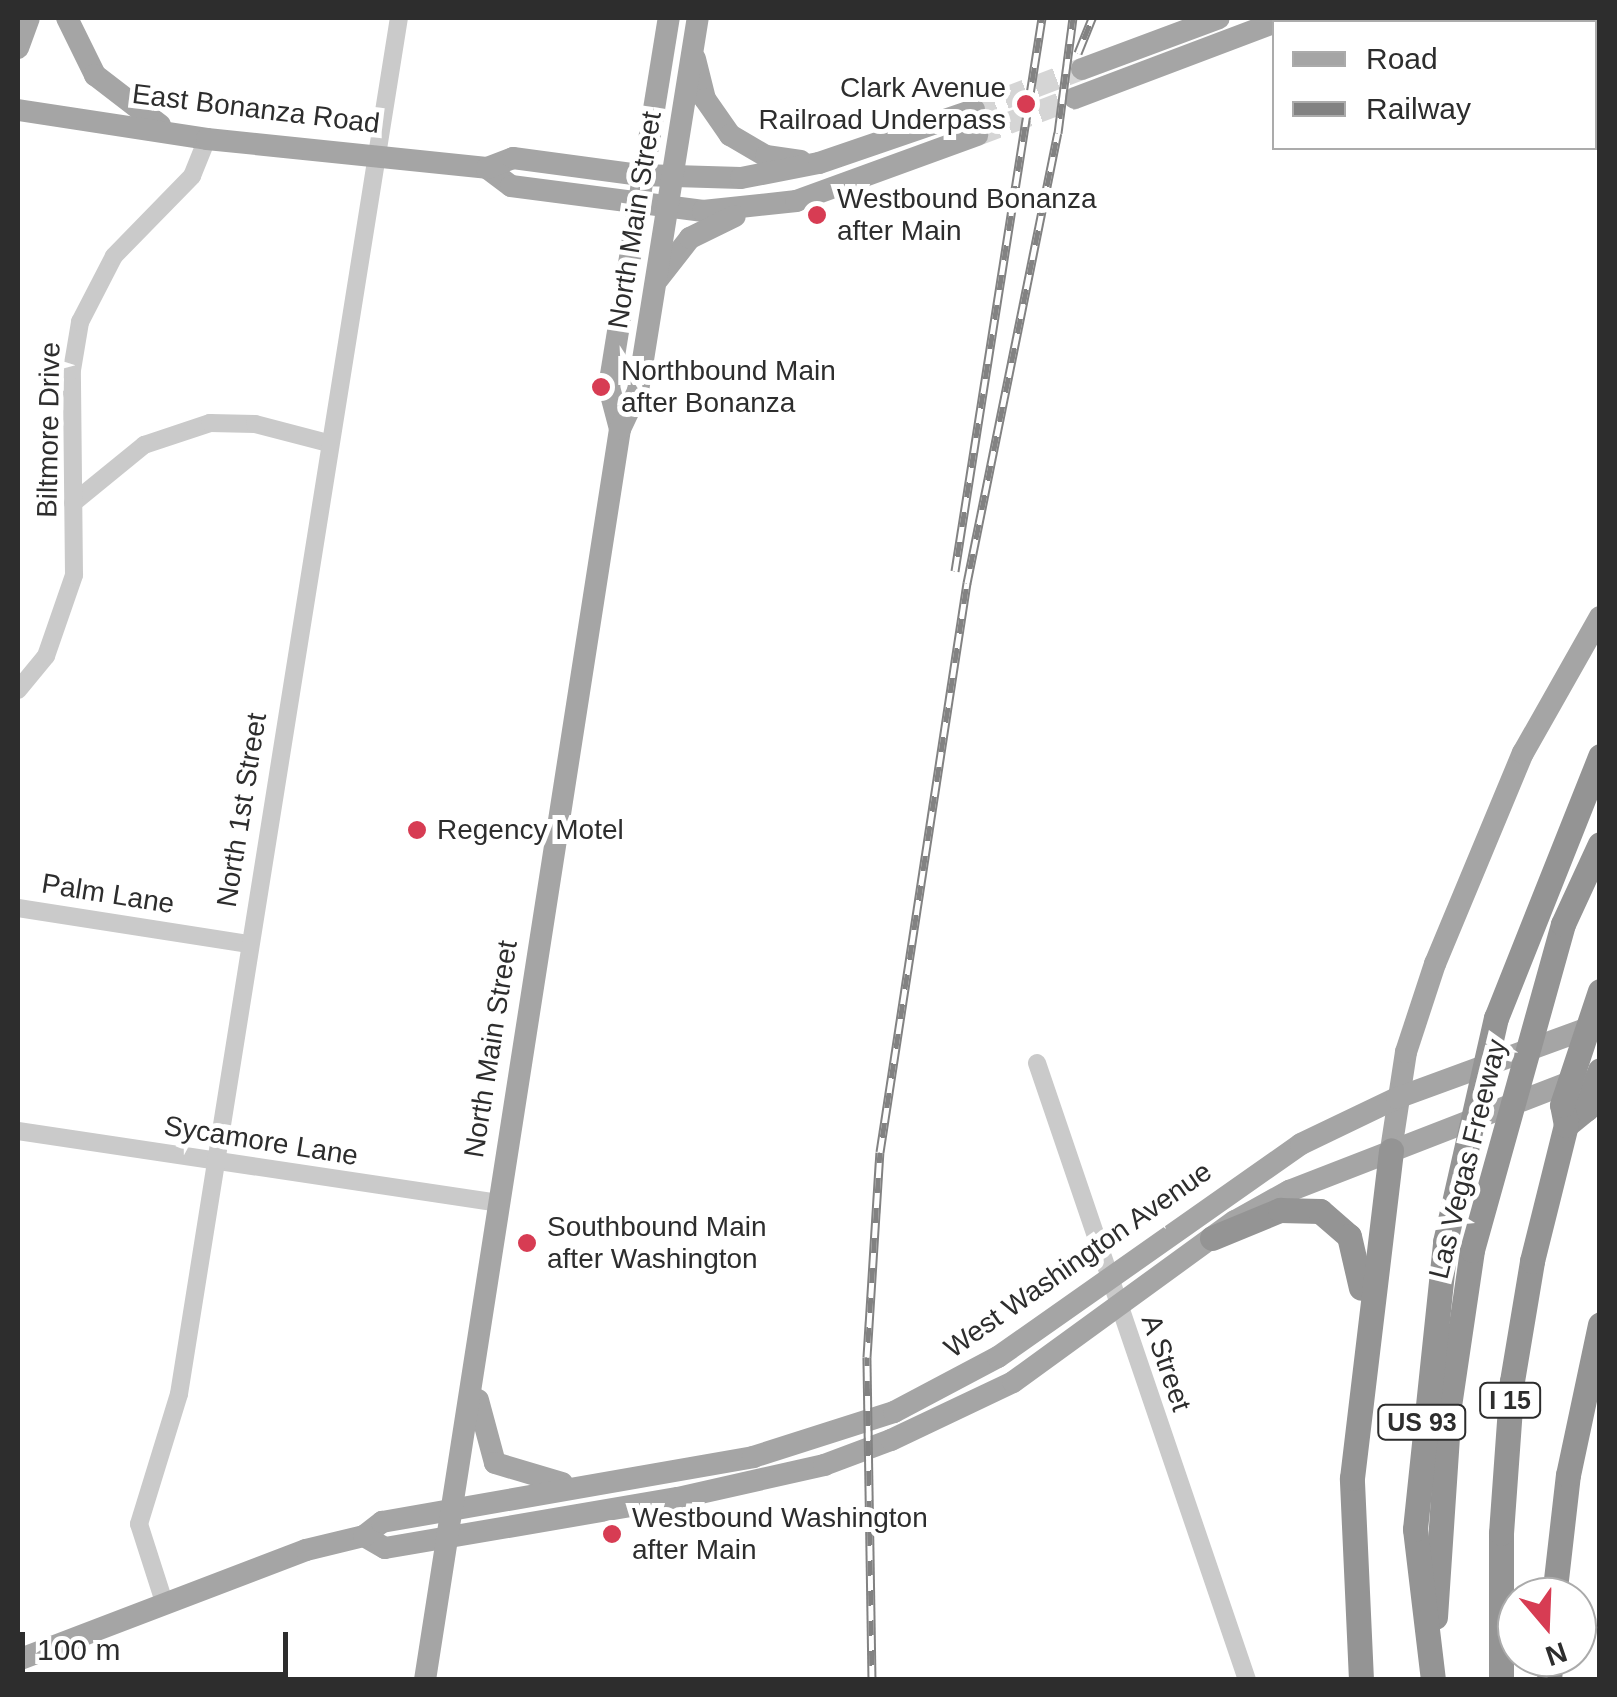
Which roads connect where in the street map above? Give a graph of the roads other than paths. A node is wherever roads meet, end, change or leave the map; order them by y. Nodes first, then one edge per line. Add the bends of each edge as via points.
1 (29, 18) edge
2 (67, 18) edge
3 (399, 18) edge
4 (669, 18) edge
5 (698, 18) edge
6 (1218, 18) edge
7 (1272, 24) edge
8 (18, 48) edge
9 (693, 51) junction
10 (1082, 68) tunnel mouth
11 (1075, 98) tunnel mouth
12 (18, 110) edge
13 (974, 110) tunnel mouth
14 (172, 132) junction
15 (977, 135) tunnel mouth
16 (207, 139) junction
17 (378, 156) junction
18 (819, 163) junction
19 (487, 168) junction
20 (656, 176) junction
21 (652, 205) junction
22 (752, 209) junction
23 (656, 282) junction
24 (620, 429) junction
25 (328, 443) junction
26 (73, 504) junction
27 (1600, 617) edge
28 (18, 690) edge
29 (1600, 756) edge
30 (1600, 844) edge
31 (18, 908) edge
32 (249, 944) junction
33 (1600, 992) edge
34 (1600, 1024) edge
35 (1037, 1063) dead end
36 (1600, 1070) edge
37 (1397, 1098) junction
38 (1566, 1126) junction
39 (18, 1132) edge
40 (1392, 1150) junction
41 (215, 1162) junction
42 (497, 1203) junction
43 (1212, 1238) junction
44 (1110, 1281) junction
45 (1118, 1309) junction
46 (1600, 1324) edge
47 (1368, 1332) junction
48 (474, 1372) junction
49 (586, 1487) junction
50 (452, 1509) junction
51 (364, 1536) junction
52 (448, 1538) junction
53 (1556, 1577) edge
54 (165, 1605) junction
55 (18, 1660) edge
56 (425, 1680) edge
57 (1247, 1680) edge
58 (1361, 1680) edge
59 (1433, 1680) edge
60 (1501, 1680) edge

1 - 8 main road
2 - 14 main road via 95,75 120,100
3 - 17 street, North 1st Street
4 - 20 main road, North Main Street
5 - 9 main road, North Main Street
6 - 10 main road
7 - 11 main road
9 - 18 main road via 705,99 730,135 766,156
9 - 20 main road, North Main Street
12 - 14 main road, East Bonanza Road
13 - 18 main road, East Bonanza Road
14 - 16 main road, East Bonanza Road
15 - 22 main road via 832,191
16 - 17 main road, East Bonanza Road
16 - 26 street, Biltmore Drive via 192,176 114,256 84,310 72,370
17 - 19 main road, East Bonanza Road
17 - 25 street, North 1st Street
18 - 20 main road, East Bonanza Road via 741,178
19 - 20 main road, East Bonanza Road via 513,158
19 - 21 main road, East Bonanza Road via 512,186
20 - 21 main road, North Main Street
21 - 22 main road, East Bonanza Road
21 - 23 main road, North Main Street
21 - 24 main road, North Main Street via 608,388
22 - 23 main road via 701,230
23 - 24 main road, North Main Street via 638,392
24 - 42 main road, North Main Street
25 - 26 street via 254,424 210,423 144,446
25 - 32 street, North 1st Street
26 - 28 street, Biltmore Drive via 74,575 64,616 46,656
27 - 37 main road via 1490,823 1434,964
29 - 59 highway, US 93 via 1496,1018 1460,1165 1430,1339 1418,1490 1419,1594
30 - 59 highway, Las Vegas Freeway / I 15 via 1563,924 1495,1152 1453,1374
31 - 32 street, Palm Lane
32 - 41 street, North 1st Street
33 - 38 highway, I 15 via 1562,1105
34 - 37 main road, West Washington Avenue
35 - 44 street, A Street
36 - 38 highway via 1586,1109
36 - 40 main road
37 - 40 main road
37 - 44 main road, West Washington Avenue via 1266,1166
38 - 60 highway, I 15 via 1532,1261 1512,1381 1501,1533
39 - 41 street, Sycamore Lane
40 - 43 main road via 1289,1191
40 - 47 highway
41 - 42 street, Sycamore Lane
41 - 54 street, North 1st Street via 179,1394 140,1524
42 - 48 main road, North Main Street
43 - 45 main road
43 - 47 highway via 1280,1210 1320,1211 1350,1236
44 - 45 street, A Street
44 - 49 main road, West Washington Avenue via 998,1357 894,1412 753,1457
45 - 52 main road via 973,1404 824,1465
45 - 57 street, A Street
46 - 53 highway via 1568,1475
47 - 58 highway via 1352,1478
48 - 49 main road via 494,1463
48 - 50 main road, North Main Street
49 - 50 main road, West Washington Avenue
50 - 51 main road, West Washington Avenue via 382,1522
50 - 52 main road, North Main Street
51 - 52 main road via 385,1548
51 - 54 main road via 306,1550
52 - 56 main road, North Main Street
54 - 55 main road

